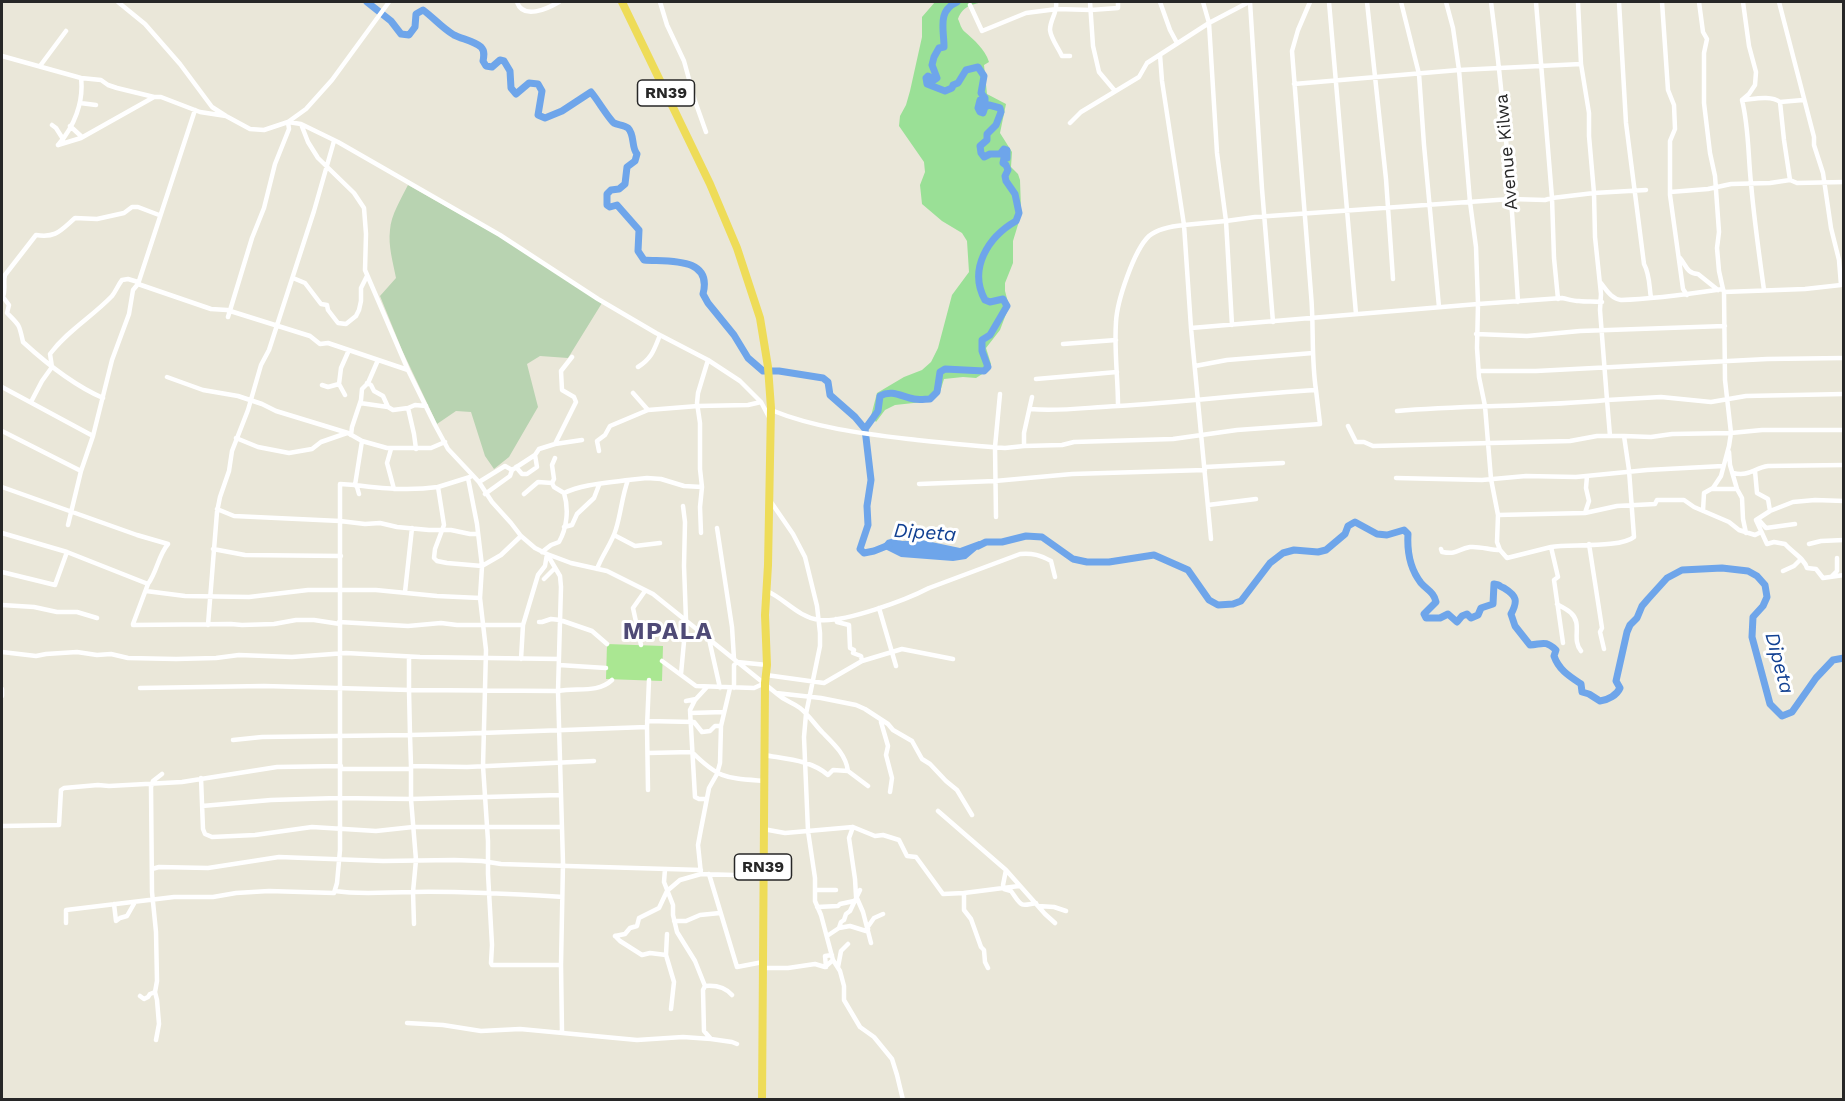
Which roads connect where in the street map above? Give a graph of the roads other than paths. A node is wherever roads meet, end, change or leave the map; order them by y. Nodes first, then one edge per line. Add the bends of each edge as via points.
1 (118, 2) edge
2 (389, 2) edge
3 (517, 2) edge
4 (559, 2) edge
5 (622, 2) edge
6 (660, 2) edge
7 (1056, 2) edge
8 (1090, 2) edge
9 (1118, 2) edge
10 (1160, 2) edge
11 (1203, 2) edge
12 (1249, 2) edge
13 (1310, 2) edge
14 (1329, 2) edge
15 (1366, 2) edge
16 (1401, 2) edge
17 (1446, 2) edge
18 (1491, 2) edge
19 (1536, 2) edge
20 (1578, 2) edge
21 (1619, 2) edge
22 (1662, 2) edge
23 (1699, 2) edge
24 (1743, 2) edge
25 (1779, 2) edge
26 (970, 5) dead end
27 (1057, 9) junction
28 (1091, 10) junction
29 (1209, 23) junction
30 (66, 30) dead end
31 (48, 41) dead end
32 (1177, 43) junction
33 (54, 45) junction
34 (1160, 55) junction
35 (2, 56) edge
36 (1070, 56) dead end
37 (1581, 64) junction
38 (40, 66) junction
39 (1540, 67) junction
40 (1499, 68) junction
41 (1459, 70) junction
42 (1419, 74) junction
43 (81, 78) junction
44 (1376, 78) junction
45 (1337, 81) junction
46 (1294, 84) junction
47 (1115, 91) junction
48 (154, 98) junction
49 (1742, 100) junction
50 (1803, 100) junction
51 (1780, 102) junction
52 (80, 103) junction
53 (96, 105) dead end
54 (195, 110) junction
55 (226, 116) junction
56 (73, 122) junction
57 (288, 122) junction
58 (1070, 123) dead end
59 (301, 124) junction
60 (52, 125) dead end
61 (706, 132) dead end
62 (82, 137) junction
63 (65, 141) junction
64 (334, 141) junction
65 (326, 167) junction
66 (1790, 180) junction
67 (1844, 182) edge
68 (1824, 183) junction
69 (1751, 184) junction
70 (1716, 186) junction
71 (1646, 190) dead end
72 (1635, 192) junction
73 (1670, 192) junction
74 (1594, 194) junction
75 (1552, 198) junction
76 (1512, 199) junction
77 (1470, 202) junction
78 (1430, 205) junction
79 (1388, 208) junction
80 (1346, 212) junction
81 (1306, 214) junction
82 (159, 215) junction
83 (1265, 217) junction
84 (1226, 221) junction
85 (1184, 225) junction
86 (1679, 257) junction
87 (1841, 271) edge
88 (368, 276) junction
89 (293, 278) junction
90 (1393, 279) dead end
91 (1600, 282) junction
92 (138, 283) junction
93 (1841, 285) junction
94 (1722, 290) junction
95 (1764, 290) junction
96 (1844, 291) edge
97 (1687, 295) junction
98 (1651, 298) junction
99 (1558, 299) junction
100 (1518, 302) junction
101 (1602, 302) junction
102 (1478, 304) junction
103 (1439, 307) junction
104 (229, 314) junction
105 (1356, 314) junction
106 (1312, 318) junction
107 (1273, 322) junction
108 (1232, 325) junction
109 (277, 326) junction
110 (1725, 326) junction
111 (1191, 328) junction
112 (1602, 331) junction
113 (1477, 334) junction
114 (660, 335) junction
115 (1116, 340) junction
116 (1063, 344) dead end
117 (349, 350) junction
118 (1312, 353) junction
119 (572, 357) dead end
120 (1844, 358) edge
121 (378, 360) junction
122 (708, 360) junction
123 (1725, 361) junction
124 (1196, 366) junction
125 (52, 367) junction
126 (638, 367) dead end
127 (1604, 367) junction
128 (408, 370) junction
129 (1479, 371) junction
130 (1117, 372) junction
131 (167, 377) dead end
132 (1036, 379) dead end
133 (367, 383) junction
134 (339, 384) junction
135 (322, 385) dead end
136 (2, 387) edge
137 (1316, 390) junction
138 (633, 393) dead end
139 (1000, 394) dead end
140 (1844, 394) edge
141 (345, 395) dead end
142 (1032, 397) dead end
143 (103, 398) junction
144 (1198, 399) junction
145 (1728, 399) junction
146 (1607, 400) junction
147 (250, 401) junction
148 (31, 402) junction
149 (761, 402) junction
150 (360, 403) junction
151 (426, 406) junction
152 (698, 406) junction
153 (1118, 406) junction
154 (1485, 406) junction
155 (388, 407) junction
156 (408, 408) junction
157 (1030, 409) junction
158 (648, 410) junction
159 (771, 410) junction
160 (1397, 411) dead end
161 (771, 422) junction
162 (1348, 426) dead end
163 (2, 430) edge
164 (1844, 430) edge
165 (1731, 433) junction
166 (349, 434) junction
167 (1202, 434) junction
168 (93, 436) junction
169 (1610, 436) junction
170 (1624, 436) junction
171 (236, 438) junction
172 (582, 440) dead end
173 (363, 441) junction
174 (445, 442) junction
175 (555, 444) junction
176 (1488, 444) junction
177 (1024, 446) junction
178 (1729, 446) junction
179 (995, 447) junction
180 (391, 448) junction
181 (416, 449) junction
182 (599, 452) dead end
183 (535, 455) junction
184 (555, 458) dead end
185 (1283, 463) dead end
186 (1844, 465) edge
187 (1723, 466) junction
188 (514, 469) junction
189 (1205, 469) junction
190 (81, 471) junction
191 (1755, 471) junction
192 (1630, 472) junction
193 (1733, 473) junction
194 (1587, 476) junction
195 (470, 477) junction
196 (1396, 478) dead end
197 (1491, 478) junction
198 (628, 480) junction
199 (995, 481) junction
200 (478, 482) junction
201 (552, 483) junction
202 (919, 484) dead end
203 (355, 485) junction
204 (599, 485) junction
205 (2, 487) edge
206 (438, 487) junction
207 (702, 487) junction
208 (394, 489) junction
209 (1711, 489) junction
210 (1737, 489) junction
211 (358, 494) dead end
212 (486, 494) junction
213 (524, 494) dead end
214 (564, 494) junction
215 (769, 500) junction
216 (1256, 500) dead end
217 (1844, 501) edge
218 (1208, 505) junction
219 (1632, 505) junction
220 (683, 506) dead end
221 (217, 509) junction
222 (1703, 511) junction
223 (1770, 511) junction
224 (72, 512) junction
225 (1586, 513) junction
226 (1498, 515) junction
227 (996, 517) dead end
228 (1758, 519) junction
229 (340, 521) junction
230 (1795, 524) dead end
231 (68, 525) dead end
232 (564, 527) junction
233 (412, 528) junction
234 (717, 528) dead end
235 (442, 531) junction
236 (1761, 532) junction
237 (2, 533) edge
238 (701, 533) dead end
239 (1746, 533) junction
240 (478, 534) junction
241 (614, 535) junction
242 (521, 536) junction
243 (1211, 539) dead end
244 (1844, 540) edge
245 (660, 543) dead end
246 (1589, 544) junction
247 (1809, 544) dead end
248 (1551, 548) junction
249 (213, 549) junction
250 (1441, 549) dead end
251 (1500, 550) junction
252 (67, 552) junction
253 (545, 553) junction
254 (340, 556) junction
255 (1801, 559) junction
256 (1838, 562) edge
257 (482, 566) junction
258 (555, 568) junction
259 (597, 569) junction
260 (2, 572) edge
261 (1784, 572) dead end
262 (1844, 575) edge
263 (1833, 576) junction
264 (1055, 577) dead end
265 (544, 579) dead end
266 (148, 584) junction
267 (146, 591) junction
268 (645, 591) junction
269 (767, 591) junction
270 (341, 592) junction
271 (405, 592) junction
272 (210, 595) junction
273 (480, 597) junction
274 (1557, 604) junction
275 (2, 605) edge
276 (879, 608) junction
277 (97, 618) dead end
278 (836, 619) junction
279 (560, 620) junction
280 (686, 620) junction
281 (818, 620) junction
282 (539, 622) dead end
283 (339, 623) junction
284 (208, 625) junction
285 (484, 625) junction
286 (523, 625) junction
287 (709, 639) junction
288 (1563, 643) dead end
289 (607, 644) dead end
290 (641, 645) dead end
291 (1604, 649) dead end
292 (1581, 651) dead end
293 (2, 652) edge
294 (891, 652) junction
295 (339, 653) junction
296 (409, 657) junction
297 (484, 658) junction
298 (521, 659) junction
299 (953, 659) dead end
300 (662, 661) dead end
301 (736, 661) junction
302 (862, 661) junction
303 (559, 662) junction
304 (767, 664) junction
305 (896, 666) dead end
306 (606, 668) dead end
307 (681, 674) junction
308 (766, 679) junction
309 (612, 680) dead end
310 (649, 680) dead end
311 (814, 682) junction
312 (340, 687) junction
313 (707, 687) junction
314 (140, 688) dead end
315 (720, 688) junction
316 (732, 688) junction
317 (2, 689) edge
318 (409, 690) junction
319 (484, 691) junction
320 (558, 691) junction
321 (776, 693) junction
322 (2, 696) edge
323 (810, 696) junction
324 (696, 699) junction
325 (686, 701) dead end
326 (724, 712) junction
327 (690, 713) junction
328 (806, 714) junction
329 (880, 720) junction
330 (691, 722) junction
331 (647, 724) junction
332 (721, 726) junction
333 (558, 730) junction
334 (485, 732) junction
335 (410, 735) junction
336 (339, 736) junction
337 (232, 740) dead end
338 (692, 752) junction
339 (648, 753) junction
340 (764, 755) junction
341 (594, 761) dead end
342 (805, 762) junction
343 (559, 764) junction
344 (483, 766) junction
345 (340, 767) junction
346 (411, 767) junction
347 (848, 771) junction
348 (162, 774) dead end
349 (717, 774) junction
350 (201, 778) junction
351 (764, 780) junction
352 (152, 783) junction
353 (868, 786) dead end
354 (648, 790) dead end
355 (890, 792) dead end
356 (560, 795) junction
357 (486, 796) junction
358 (338, 798) junction
359 (411, 799) junction
360 (707, 799) junction
361 (202, 806) junction
362 (938, 811) dead end
363 (972, 815) dead end
364 (2, 826) edge
365 (414, 827) junction
366 (561, 827) junction
367 (853, 827) junction
368 (487, 828) junction
369 (339, 829) junction
370 (763, 829) junction
371 (808, 831) junction
372 (339, 860) junction
373 (416, 860) junction
374 (488, 862) junction
375 (764, 863) junction
376 (562, 866) junction
377 (152, 869) junction
378 (665, 869) junction
379 (1006, 870) junction
380 (701, 872) junction
381 (709, 874) junction
382 (1019, 886) junction
383 (1004, 889) junction
384 (816, 890) junction
385 (836, 890) dead end
386 (860, 890) dead end
387 (334, 891) junction
388 (667, 891) junction
389 (413, 892) junction
390 (489, 893) junction
391 (964, 893) junction
392 (562, 897) junction
393 (153, 899) junction
394 (857, 899) junction
395 (135, 902) junction
396 (114, 904) junction
397 (1037, 905) junction
398 (838, 906) junction
399 (817, 907) junction
400 (1066, 911) dead end
401 (720, 913) junction
402 (846, 914) junction
403 (883, 914) dead end
404 (674, 921) junction
405 (66, 923) dead end
406 (1055, 923) dead end
407 (414, 924) dead end
408 (839, 928) junction
409 (868, 928) junction
410 (667, 934) dead end
411 (827, 936) junction
412 (828, 943) junction
413 (871, 943) dead end
414 (848, 944) dead end
415 (841, 951) junction
416 (666, 954) junction
417 (832, 957) junction
418 (561, 965) junction
419 (763, 965) junction
420 (826, 967) junction
421 (838, 967) junction
422 (988, 968) dead end
423 (705, 986) junction
424 (155, 992) junction
425 (732, 995) dead end
426 (140, 996) dead end
427 (671, 1009) dead end
428 (407, 1023) dead end
429 (562, 1032) junction
430 (711, 1039) junction
431 (156, 1040) dead end
432 (737, 1044) dead end
433 (762, 1100) edge
434 (903, 1100) edge

1 - 55 street via 145,24 212,107
2 - 57 street via 333,80
3 - 4 street via 526,12
5 - 159 highway, RN39 via 737,248 760,318
6 - 61 street
7 - 27 street
8 - 28 street
9 - 28 street via 1118,8
10 - 32 street
11 - 29 street
12 - 29 street
12 - 83 street
13 - 46 street via 1292,51
14 - 45 street
15 - 44 street
16 - 42 street
17 - 41 street
18 - 40 street, Avenue Kilwa
19 - 39 street
20 - 37 street
21 - 72 street via 1626,123
22 - 73 street via 1668,90 1674,105
23 - 70 street via 1707,39 1704,103
24 - 49 street via 1756,72 1755,85
25 - 50 street
26 - 27 street via 982,31 1026,13
27 - 28 street
27 - 36 street via 1050,31 1062,56
28 - 47 street via 1099,72
29 - 32 street
29 - 84 street via 1217,153
30 - 33 street
31 - 33 street
32 - 34 street
33 - 38 street
34 - 47 street via 1147,63 1139,77
34 - 85 street
35 - 38 street
37 - 39 street
37 - 74 street via 1589,113
38 - 43 street
39 - 40 street
39 - 75 street
40 - 41 street
40 - 76 street, Avenue Kilwa
41 - 42 street
41 - 77 street
42 - 44 street
42 - 78 street
43 - 48 street via 101,80
43 - 52 street
44 - 45 street
44 - 79 street
45 - 46 street
45 - 80 street
46 - 81 street
47 - 58 street
48 - 54 street
48 - 62 street
49 - 51 street via 1772,98
49 - 69 street
50 - 51 street
50 - 68 street
51 - 66 street
52 - 53 street
52 - 56 street
54 - 55 street
54 - 82 street
55 - 57 street via 250,129 264,130
56 - 62 street via 70,127
56 - 63 street
57 - 59 street
57 - 104 street via 289,129
59 - 64 street
59 - 65 street
60 - 63 street
62 - 63 street
64 - 65 street
64 - 114 street via 500,235
65 - 88 street via 364,208
65 - 89 street
66 - 68 street
66 - 69 street
67 - 68 street
68 - 87 street
69 - 70 street
69 - 95 street
70 - 73 street
70 - 94 street
71 - 72 street
72 - 74 street
72 - 98 street
73 - 86 street
74 - 75 street
74 - 91 street
75 - 76 street
75 - 99 street
76 - 77 street
76 - 100 street, Avenue Kilwa
77 - 78 street
77 - 102 street
78 - 79 street
78 - 103 street
79 - 80 street
79 - 90 street
80 - 81 street
80 - 105 street
81 - 83 street
81 - 106 street
82 - 92 street
82 - 125 street via 134,207 97,219 75,218 51,236 36,235 7,272 3,297 9,305 8,315 21,328 23,342
83 - 84 street
83 - 107 street
84 - 85 street
84 - 108 street
85 - 111 street
85 - 115 street via 1163,228 1141,246 1126,276 1116,314
86 - 94 street via 1686,269
86 - 97 street
87 - 93 street
88 - 89 street via 361,288 359,310 346,324 338,323 305,282
88 - 128 street
89 - 109 street
91 - 98 street via 1616,299
91 - 101 street
92 - 104 street
92 - 125 street via 122,280 113,295 50,354
92 - 143 street
93 - 95 street
93 - 96 street
94 - 95 street
94 - 97 street
94 - 110 street
97 - 98 street
99 - 100 street
99 - 101 street
100 - 102 street
101 - 112 street
102 - 103 street
102 - 113 street
103 - 105 street
104 - 109 street
105 - 106 street
106 - 107 street
106 - 118 street
107 - 108 street
108 - 111 street
109 - 117 street via 310,336 320,344
109 - 147 street
110 - 112 street
110 - 123 street
111 - 124 street
112 - 113 street via 1527,336
112 - 127 street
113 - 129 street
114 - 122 street
114 - 126 street via 648,361
115 - 116 street
115 - 130 street
117 - 121 street
117 - 134 street
118 - 124 street
118 - 137 street
119 - 175 street via 561,371 562,390 574,396 576,402
120 - 123 street
121 - 128 street
121 - 133 street
122 - 149 street via 740,381
122 - 152 street
123 - 127 street
123 - 145 street
124 - 144 street
125 - 143 street
125 - 148 street
127 - 129 street
127 - 146 street
128 - 151 street
129 - 154 street
130 - 132 street
130 - 153 street
131 - 147 street
133 - 150 street
133 - 155 street via 383,396
134 - 135 street
134 - 141 street
136 - 148 street
137 - 144 street
137 - 167 street via 1320,424
138 - 158 street
139 - 179 street
140 - 145 street
142 - 157 street
143 - 168 street
144 - 153 street
144 - 167 street
145 - 146 street
145 - 165 street
146 - 154 street
146 - 169 street
147 - 166 street
147 - 171 street
148 - 168 street
149 - 152 street
149 - 161 street
150 - 155 street
150 - 166 street
151 - 156 street
151 - 174 street
152 - 158 street
152 - 207 street via 703,433
153 - 157 street
154 - 160 street
154 - 176 street
155 - 156 street
156 - 181 street
157 - 177 street
158 - 182 street via 610,426 597,441
159 - 161 highway, RN39
159 - 179 street via 858,434
161 - 215 highway, RN39
162 - 176 street via 1356,442 1373,446
163 - 190 street
164 - 165 street
165 - 170 street
165 - 178 street
166 - 171 street via 289,453
166 - 173 street
167 - 177 street via 1173,439
167 - 189 street
168 - 190 street
169 - 170 street
169 - 176 street
170 - 192 street
171 - 221 street
172 - 175 street
173 - 180 street
173 - 203 street
174 - 181 street
174 - 195 street
175 - 183 street via 539,449
176 - 197 street
177 - 179 street
178 - 187 street
178 - 193 street
179 - 199 street
180 - 181 street
180 - 208 street via 387,463
183 - 188 street
183 - 188 street via 537,467 527,474
184 - 201 street
185 - 189 street
186 - 191 street via 1768,466
187 - 192 street
187 - 209 street
188 - 200 street via 505,466
188 - 212 street
189 - 199 street
189 - 218 street
190 - 224 street
191 - 193 street
191 - 223 street via 1757,491 1768,500
192 - 194 street
192 - 219 street
193 - 210 street
194 - 197 street
194 - 225 street
195 - 200 street
195 - 206 street
195 - 240 street
196 - 197 street
197 - 226 street
198 - 204 street
198 - 207 street via 654,478
198 - 241 street
199 - 202 street
199 - 227 street
200 - 212 street
201 - 213 street via 538,482
201 - 214 street
203 - 208 street
203 - 211 street
203 - 229 street via 340,484
204 - 214 street
204 - 232 street via 594,498 581,509 572,525
205 - 224 street
206 - 208 street
206 - 235 street
207 - 238 street
209 - 210 street
209 - 222 street via 1704,493
210 - 239 street via 1742,497
212 - 242 street
214 - 232 street
215 - 269 highway, RN39
215 - 281 street via 805,557
216 - 218 street
217 - 223 street via 1793,502
218 - 243 street
219 - 222 street via 1655,504 1661,499 1684,500
219 - 225 street
219 - 246 street via 1632,540
220 - 280 street
221 - 229 street via 234,516
221 - 249 street
222 - 239 street
223 - 228 street
224 - 231 street
224 - 266 street via 168,544
225 - 226 street
226 - 251 street
228 - 230 street via 1766,528
228 - 236 street
229 - 233 street
229 - 254 street
232 - 253 street via 559,543 551,545
233 - 235 street
233 - 271 street
234 - 301 street
235 - 240 street
235 - 257 street via 434,554 437,561
236 - 239 street
236 - 255 street via 1767,544 1784,543
237 - 252 street
240 - 257 street
241 - 245 street via 635,546
241 - 259 street
242 - 253 street
242 - 257 street
244 - 247 street
246 - 248 street
246 - 291 street
248 - 251 street via 1507,558
248 - 274 street via 1558,578 1554,580
249 - 254 street via 245,555
249 - 272 street
250 - 251 street via 1453,554 1467,548
252 - 260 street via 55,585
252 - 266 street
253 - 258 street
253 - 259 street
253 - 286 street
254 - 270 street
255 - 261 street
255 - 263 street via 1823,578
256 - 263 street
257 - 273 street
258 - 265 street
258 - 279 street via 560,576
259 - 268 street
262 - 263 street
264 - 276 street via 1052,561 1032,553 1020,554
266 - 267 street
267 - 272 street
267 - 284 street via 133,625
268 - 280 street
268 - 290 street via 633,608
269 - 281 street via 792,609
269 - 304 highway, RN39
270 - 271 street
270 - 272 street
270 - 283 street
271 - 273 street
272 - 284 street
273 - 285 street
274 - 288 street
274 - 292 street via 1577,622 1577,646
275 - 277 street via 77,612
276 - 278 street
276 - 294 street
278 - 281 street
278 - 302 street via 849,625 850,648
279 - 282 street
279 - 289 street via 592,631
279 - 303 street
280 - 287 street
280 - 307 street
281 - 311 street via 820,646
283 - 284 street via 305,620
283 - 285 street
283 - 295 street
285 - 286 street
285 - 297 street
286 - 298 street
287 - 301 street
287 - 315 street
293 - 295 street via 36,656 77,652 176,659
294 - 299 street via 902,649
294 - 302 street
294 - 305 street
295 - 296 street
295 - 312 street
296 - 297 street
296 - 318 street
297 - 298 street
297 - 319 street
298 - 303 street
300 - 307 street
301 - 304 street
301 - 308 street
301 - 316 street
302 - 311 street via 824,683
303 - 306 street
303 - 320 street
304 - 308 highway, RN39
307 - 313 street via 696,686
308 - 311 street
308 - 316 street via 754,688
308 - 321 street
308 - 340 highway, RN39
309 - 320 street via 602,687
310 - 331 street
311 - 323 street
312 - 314 street
312 - 318 street
312 - 336 street
313 - 315 street
313 - 324 street
315 - 316 street
316 - 326 street
317 - 322 street
318 - 319 street
318 - 335 street
319 - 320 street
319 - 334 street
320 - 333 street
321 - 323 street
321 - 328 street
323 - 328 street
323 - 329 street via 856,705
324 - 325 street
324 - 327 street
326 - 327 street
326 - 332 street
327 - 330 street
328 - 342 street
328 - 347 street via 841,752
329 - 355 street via 888,746
329 - 363 street via 912,741 922,759 957,789
330 - 331 street
330 - 332 street via 702,732
330 - 338 street
331 - 333 street
331 - 339 street
332 - 349 street
333 - 334 street
333 - 343 street
334 - 335 street
334 - 344 street
335 - 336 street
335 - 346 street
336 - 337 street
336 - 345 street
338 - 339 street
338 - 349 street
338 - 360 street via 695,797
339 - 354 street
340 - 342 street
340 - 351 highway, RN39
341 - 343 street
342 - 347 street via 828,775 833,770
342 - 371 street
343 - 344 street
343 - 356 street
344 - 346 street
344 - 357 street
345 - 346 street
345 - 350 street via 276,766
345 - 358 street
346 - 359 street
347 - 353 street
348 - 352 street
349 - 351 street
349 - 360 street
350 - 352 street
350 - 361 street
351 - 370 highway, RN39
352 - 364 street via 64,788 60,795 59,825
352 - 377 street
356 - 357 street
356 - 366 street
357 - 359 street
357 - 368 street
358 - 359 street
358 - 361 street
358 - 369 street
359 - 365 street
360 - 380 street via 699,845
361 - 369 street via 203,829 212,837 298,828
362 - 379 street
365 - 368 street
365 - 369 street
365 - 373 street
366 - 368 street
366 - 376 street
367 - 371 street
367 - 391 street via 899,840 908,856 916,857 943,894
367 - 394 street via 849,838
368 - 374 street
369 - 372 street
370 - 371 street via 785,833
370 - 375 highway, RN39
371 - 384 street
372 - 373 street
372 - 377 street via 279,857 208,868
372 - 387 street
373 - 374 street
373 - 389 street
374 - 376 street
374 - 390 street
375 - 381 street via 734,875
375 - 419 highway, RN39
376 - 378 street
376 - 392 street
377 - 393 street
378 - 380 street
378 - 388 street
379 - 382 street
379 - 383 street
380 - 381 street
380 - 388 street via 680,880
381 - 401 street
382 - 383 street
382 - 397 street
383 - 391 street
383 - 397 street via 1011,891 1022,906
384 - 385 street
384 - 399 street
386 - 394 street
387 - 389 street
387 - 393 street
388 - 404 street
388 - 416 street via 659,908 639,918 637,926 625,934 615,936 642,955
389 - 390 street
389 - 407 street
390 - 392 street
390 - 418 street via 490,963
391 - 422 street via 964,910 984,950
392 - 418 street
393 - 395 street
393 - 424 street
394 - 398 street
394 - 402 street
394 - 409 street
395 - 396 street
395 - 396 street via 127,916 116,921
396 - 405 street via 66,910
397 - 400 street
397 - 406 street
398 - 399 street
398 - 402 street
399 - 411 street
401 - 404 street
401 - 419 street via 737,967
402 - 408 street
403 - 409 street via 874,918
404 - 423 street
408 - 409 street
408 - 411 street
409 - 413 street
410 - 416 street
411 - 412 street
412 - 415 street
412 - 417 street
414 - 415 street
415 - 421 street
416 - 427 street via 674,982
417 - 420 street
417 - 420 street via 825,956
417 - 421 street
418 - 429 street
419 - 420 street
419 - 433 highway, RN39
421 - 434 street via 844,1000 860,1028 874,1037 892,1059
423 - 425 street via 724,988
423 - 430 street via 704,1031
424 - 426 street via 144,999
424 - 431 street via 159,1024
428 - 429 street via 481,1031
429 - 430 street via 637,1040
430 - 432 street

